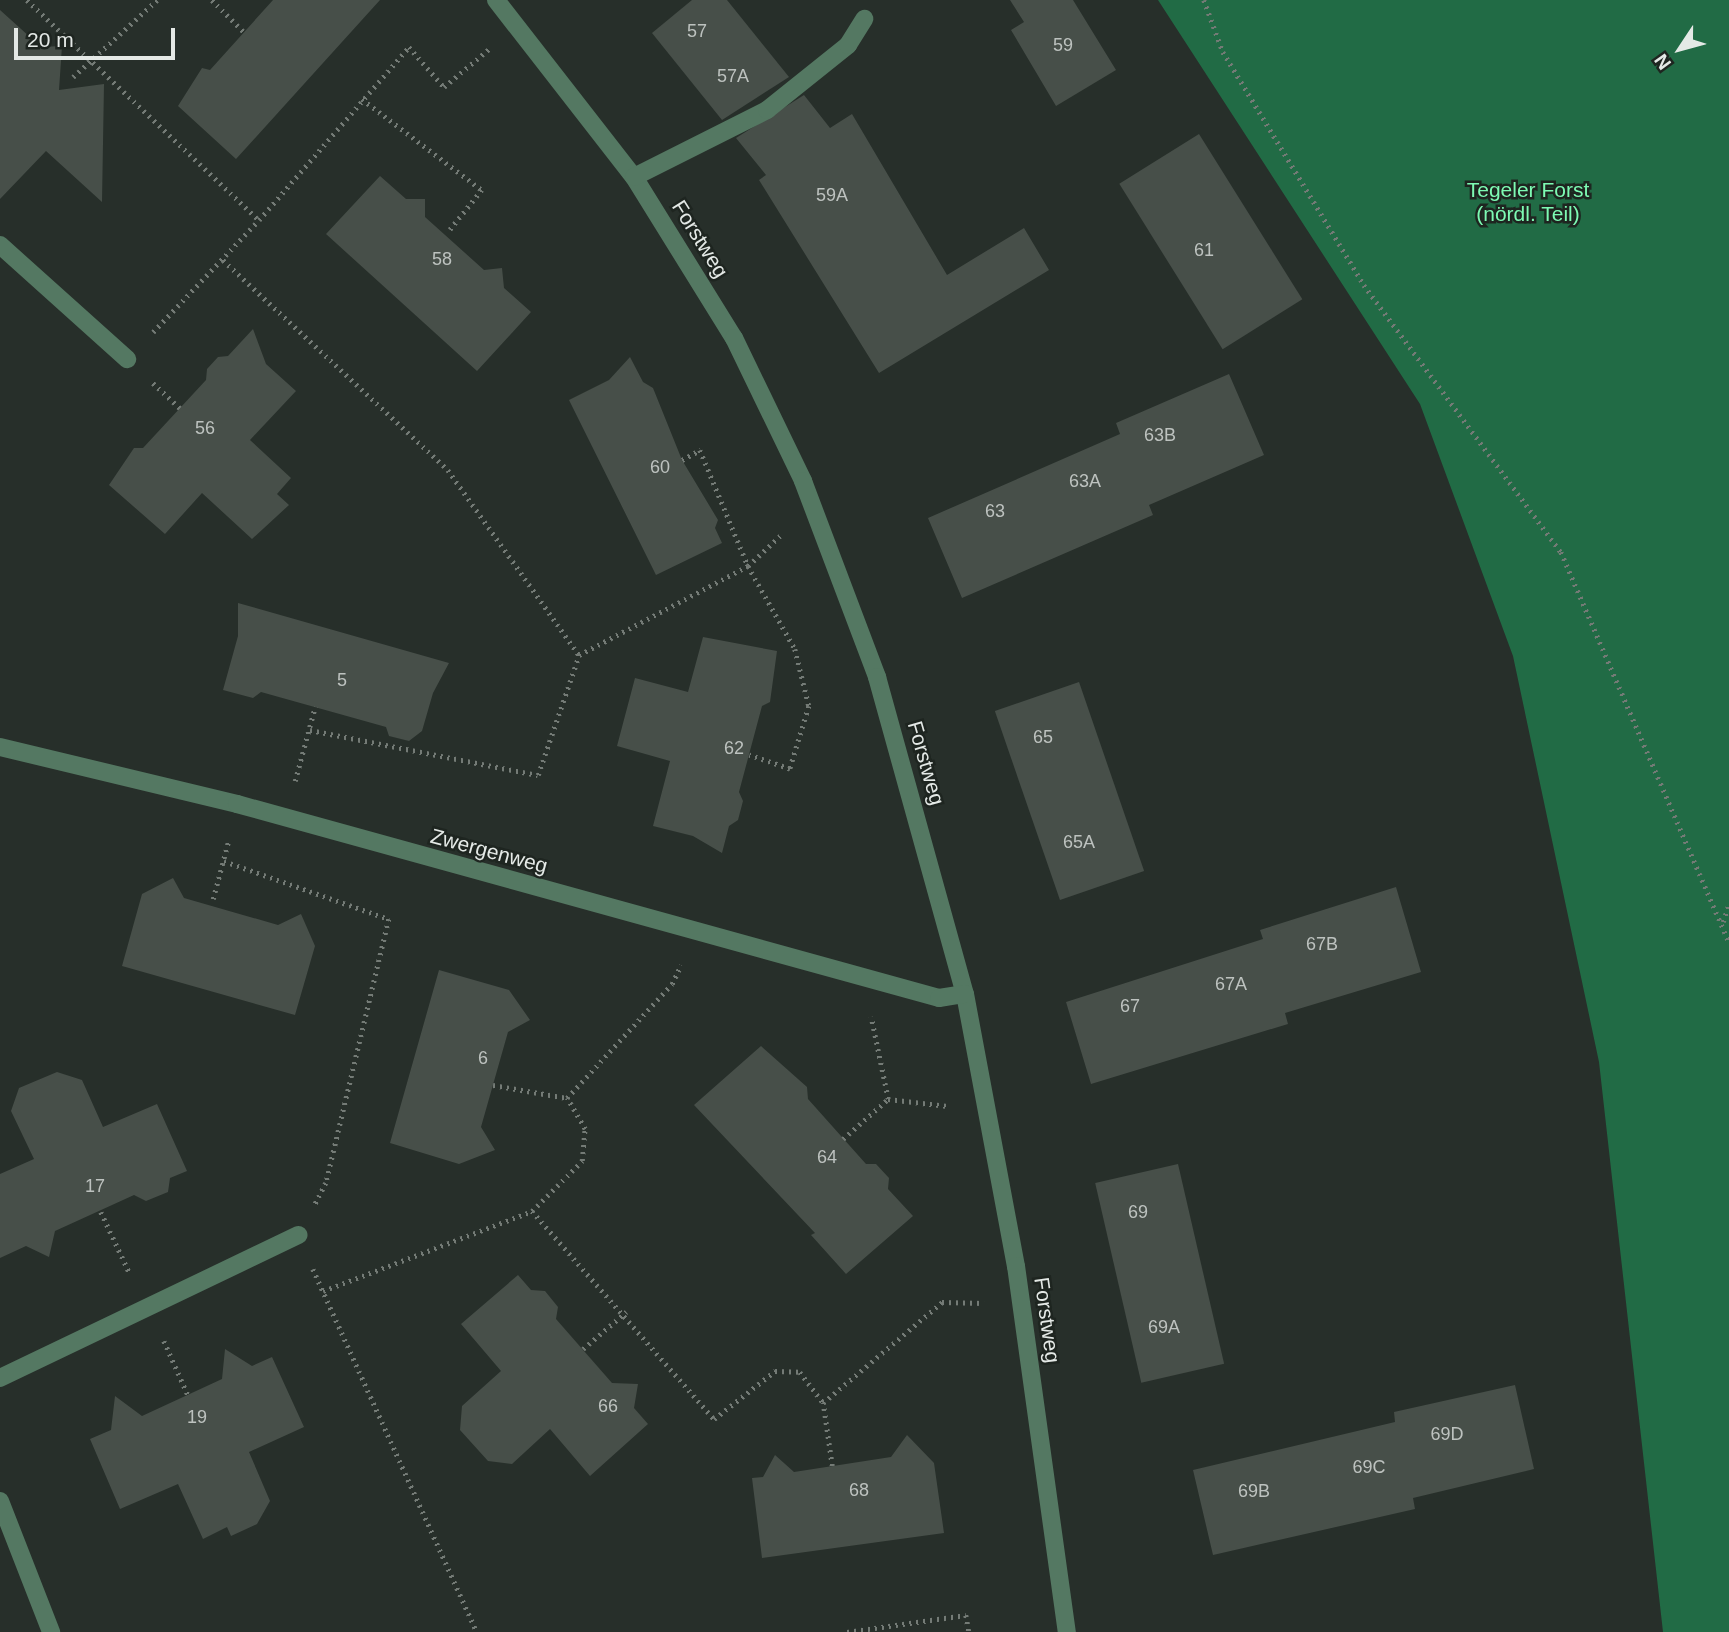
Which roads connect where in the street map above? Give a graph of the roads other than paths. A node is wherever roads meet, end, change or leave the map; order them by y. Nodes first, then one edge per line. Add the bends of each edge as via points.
1 (496, 0) edge
2 (864, 19) dead end
3 (634, 177) junction
4 (0, 245) edge
5 (127, 359) dead end
6 (0, 747) edge
7 (965, 994) junction
8 (298, 1235) road end
9 (0, 1378) edge
10 (0, 1501) edge
11 (51, 1632) edge
12 (1066, 1632) edge

1 - 3 street, Forstweg
2 - 3 street via 848,45 767,110
3 - 7 street, Forstweg via 734,338 803,481 877,677
4 - 5 street
6 - 7 street, Zwergenweg via 237,804 939,998
7 - 12 street, Forstweg via 1016,1266
8 - 9 street
10 - 11 street

